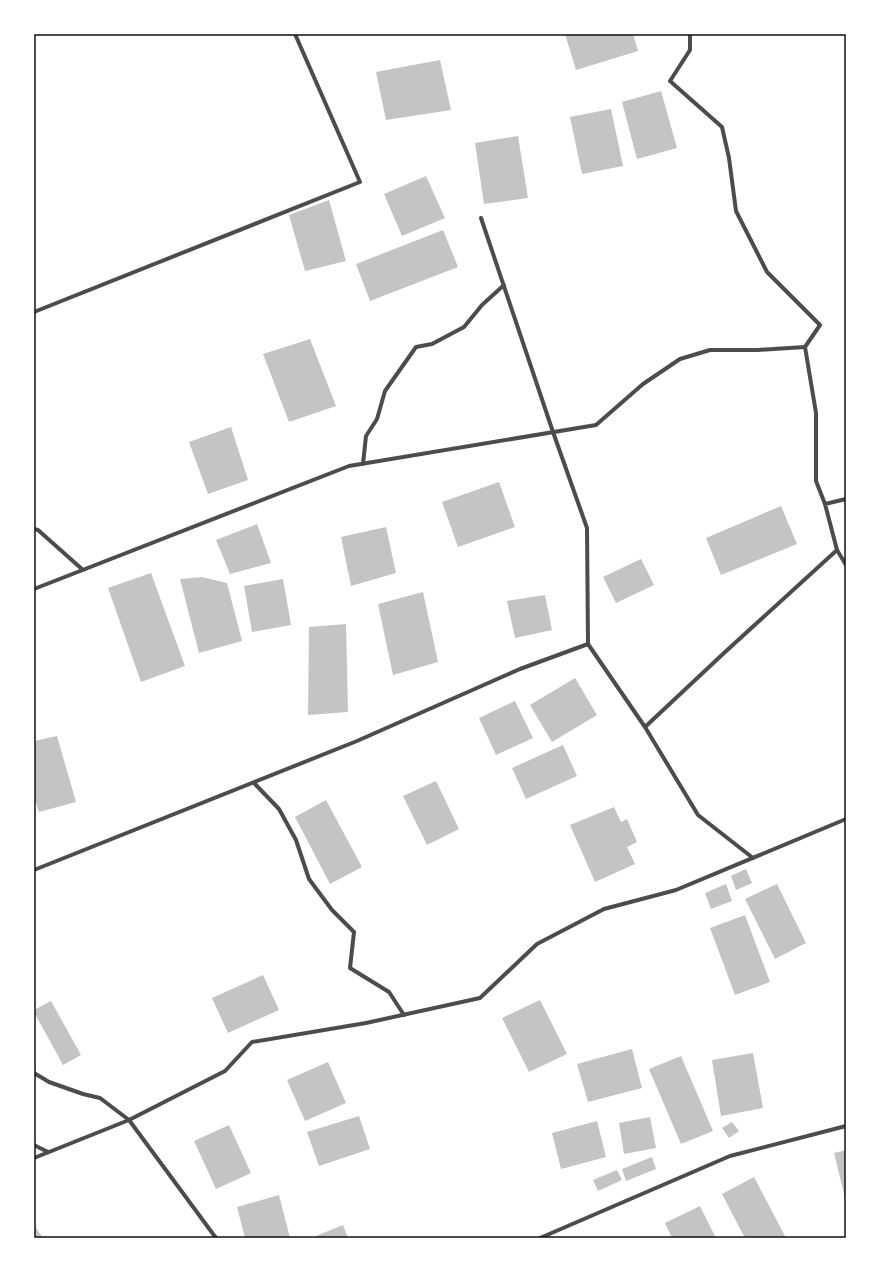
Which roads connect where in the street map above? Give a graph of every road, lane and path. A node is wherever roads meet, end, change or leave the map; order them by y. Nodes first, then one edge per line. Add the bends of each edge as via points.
1 (295, 34) edge
2 (690, 34) edge
3 (482, 218) dead end
4 (504, 285) junction
5 (34, 312) edge
6 (805, 347) junction
7 (553, 432) junction
8 (363, 464) junction
9 (846, 499) edge
10 (824, 504) junction
11 (34, 529) edge
12 (837, 550) junction
13 (846, 565) edge
14 (83, 570) junction
15 (34, 589) edge
16 (588, 644) junction
17 (645, 727) junction
18 (254, 783) junction
19 (846, 819) edge
20 (753, 858) junction
21 (34, 870) edge
22 (404, 1015) junction
23 (34, 1073) edge
24 (129, 1120) junction
25 (846, 1126) edge
26 (34, 1145) edge
27 (48, 1152) junction
28 (34, 1158) edge
29 (216, 1238) edge
30 (540, 1238) edge

1 - 5 street via 360,182
2 - 6 street via 690,50 670,81 722,127 736,211 767,272 820,325
3 - 4 street
4 - 7 street
4 - 8 street via 482,305 464,327 432,344 416,347 385,391 377,419 366,436
6 - 7 street via 710,350 680,359 643,384 596,425
6 - 10 street via 816,413 816,481
7 - 8 street
7 - 16 street via 587,528
8 - 14 street via 349,466
9 - 10 street
10 - 12 street
11 - 14 street
12 - 13 street
12 - 17 street
14 - 15 street
16 - 17 street
16 - 18 street via 520,669
17 - 20 street via 698,815
18 - 21 street
18 - 22 street via 279,809 296,840 309,879 332,910 354,932 350,968 389,992
19 - 20 street
20 - 22 street via 676,890 597,912 537,944 480,998
22 - 24 street via 252,1042 225,1071
23 - 24 street via 48,1082 100,1098
24 - 27 street
24 - 29 street
25 - 30 street via 730,1156
26 - 27 street
27 - 28 street

